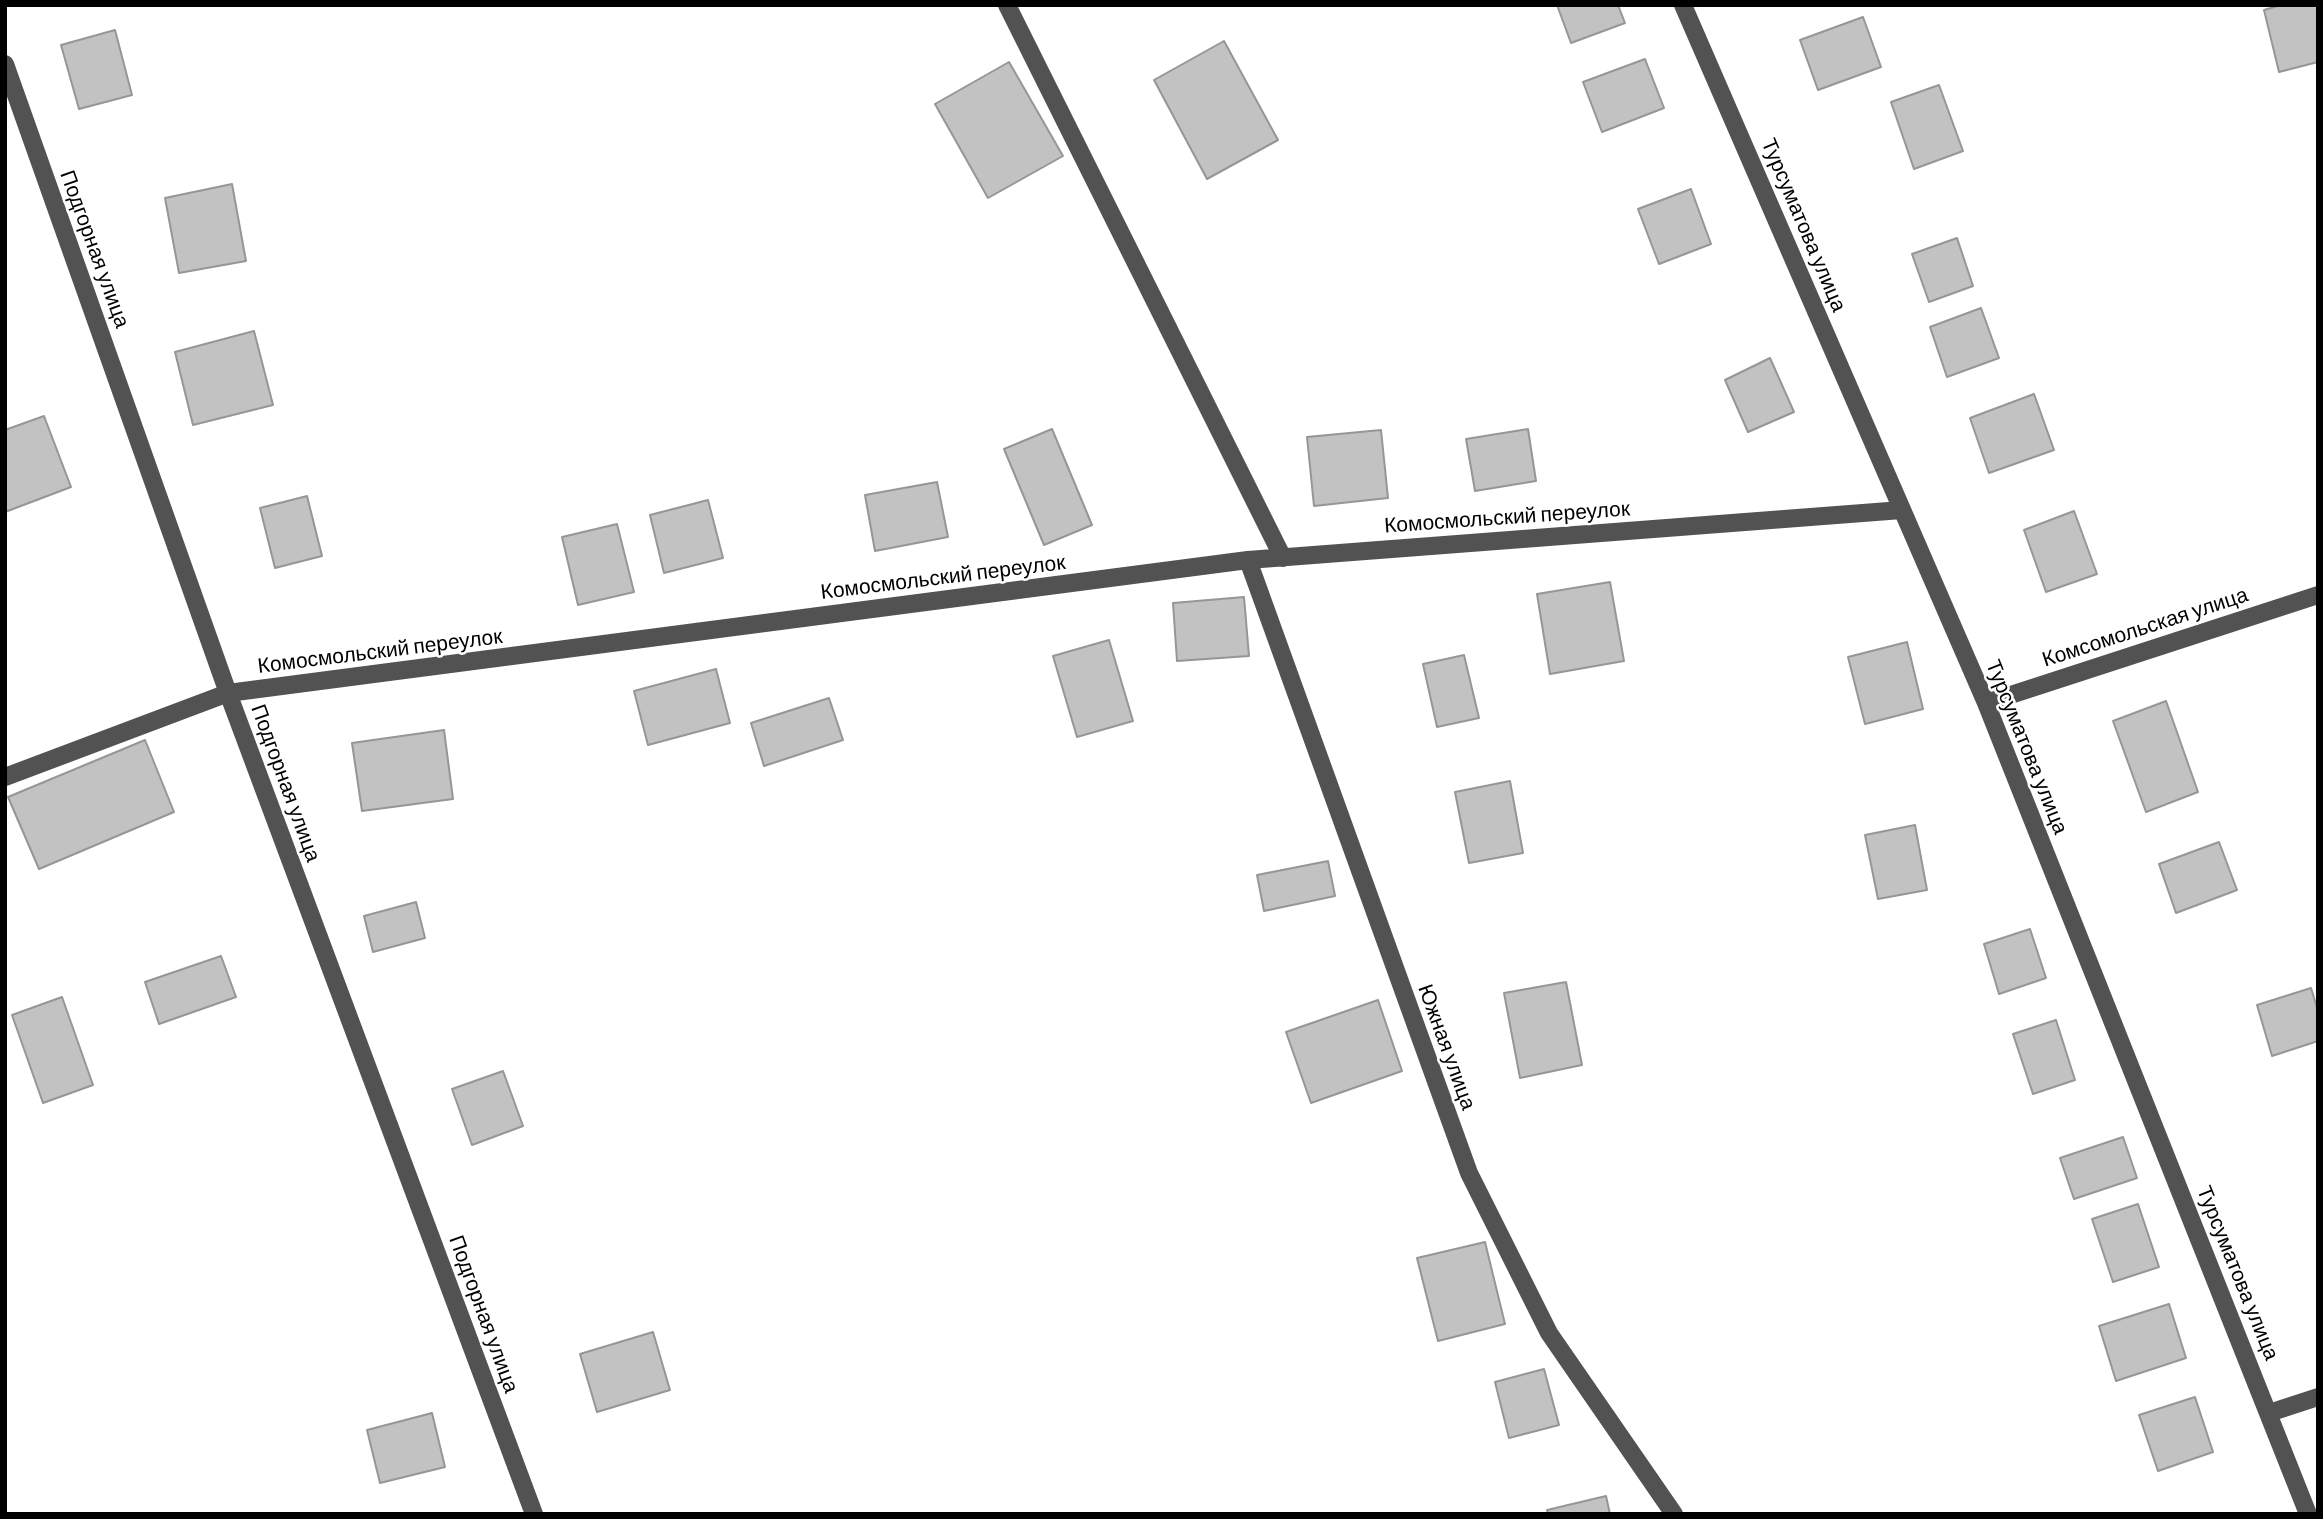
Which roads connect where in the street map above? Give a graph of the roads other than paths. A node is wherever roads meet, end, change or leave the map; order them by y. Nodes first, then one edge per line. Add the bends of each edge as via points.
1 (1007, 5) edge
2 (1684, 5) edge
3 (5, 64) edge
4 (1902, 510) junction
5 (1283, 558) junction
6 (1248, 560) junction
7 (2318, 595) edge
8 (228, 693) junction
9 (1986, 703) junction
10 (5, 777) edge
11 (2318, 1397) edge
12 (2269, 1413) junction
13 (534, 1514) edge
14 (1674, 1514) edge
15 (2308, 1514) edge

1 - 5 street
2 - 4 street, Турсуматова улица
3 - 8 street, Подгорная улица
4 - 5 street, Комосмольский переулок
4 - 9 street, Турсуматова улица
5 - 6 street, Комосмольский переулок
6 - 8 street, Комосмольский переулок
6 - 14 street, Южная улица via 1469,1173 1549,1333
7 - 9 street, Комсомольская улица
8 - 10 street, Комосмольский переулок
8 - 13 street, Подгорная улица
9 - 12 street, Турсуматова улица
11 - 12 street
12 - 15 street, Турсуматова улица

